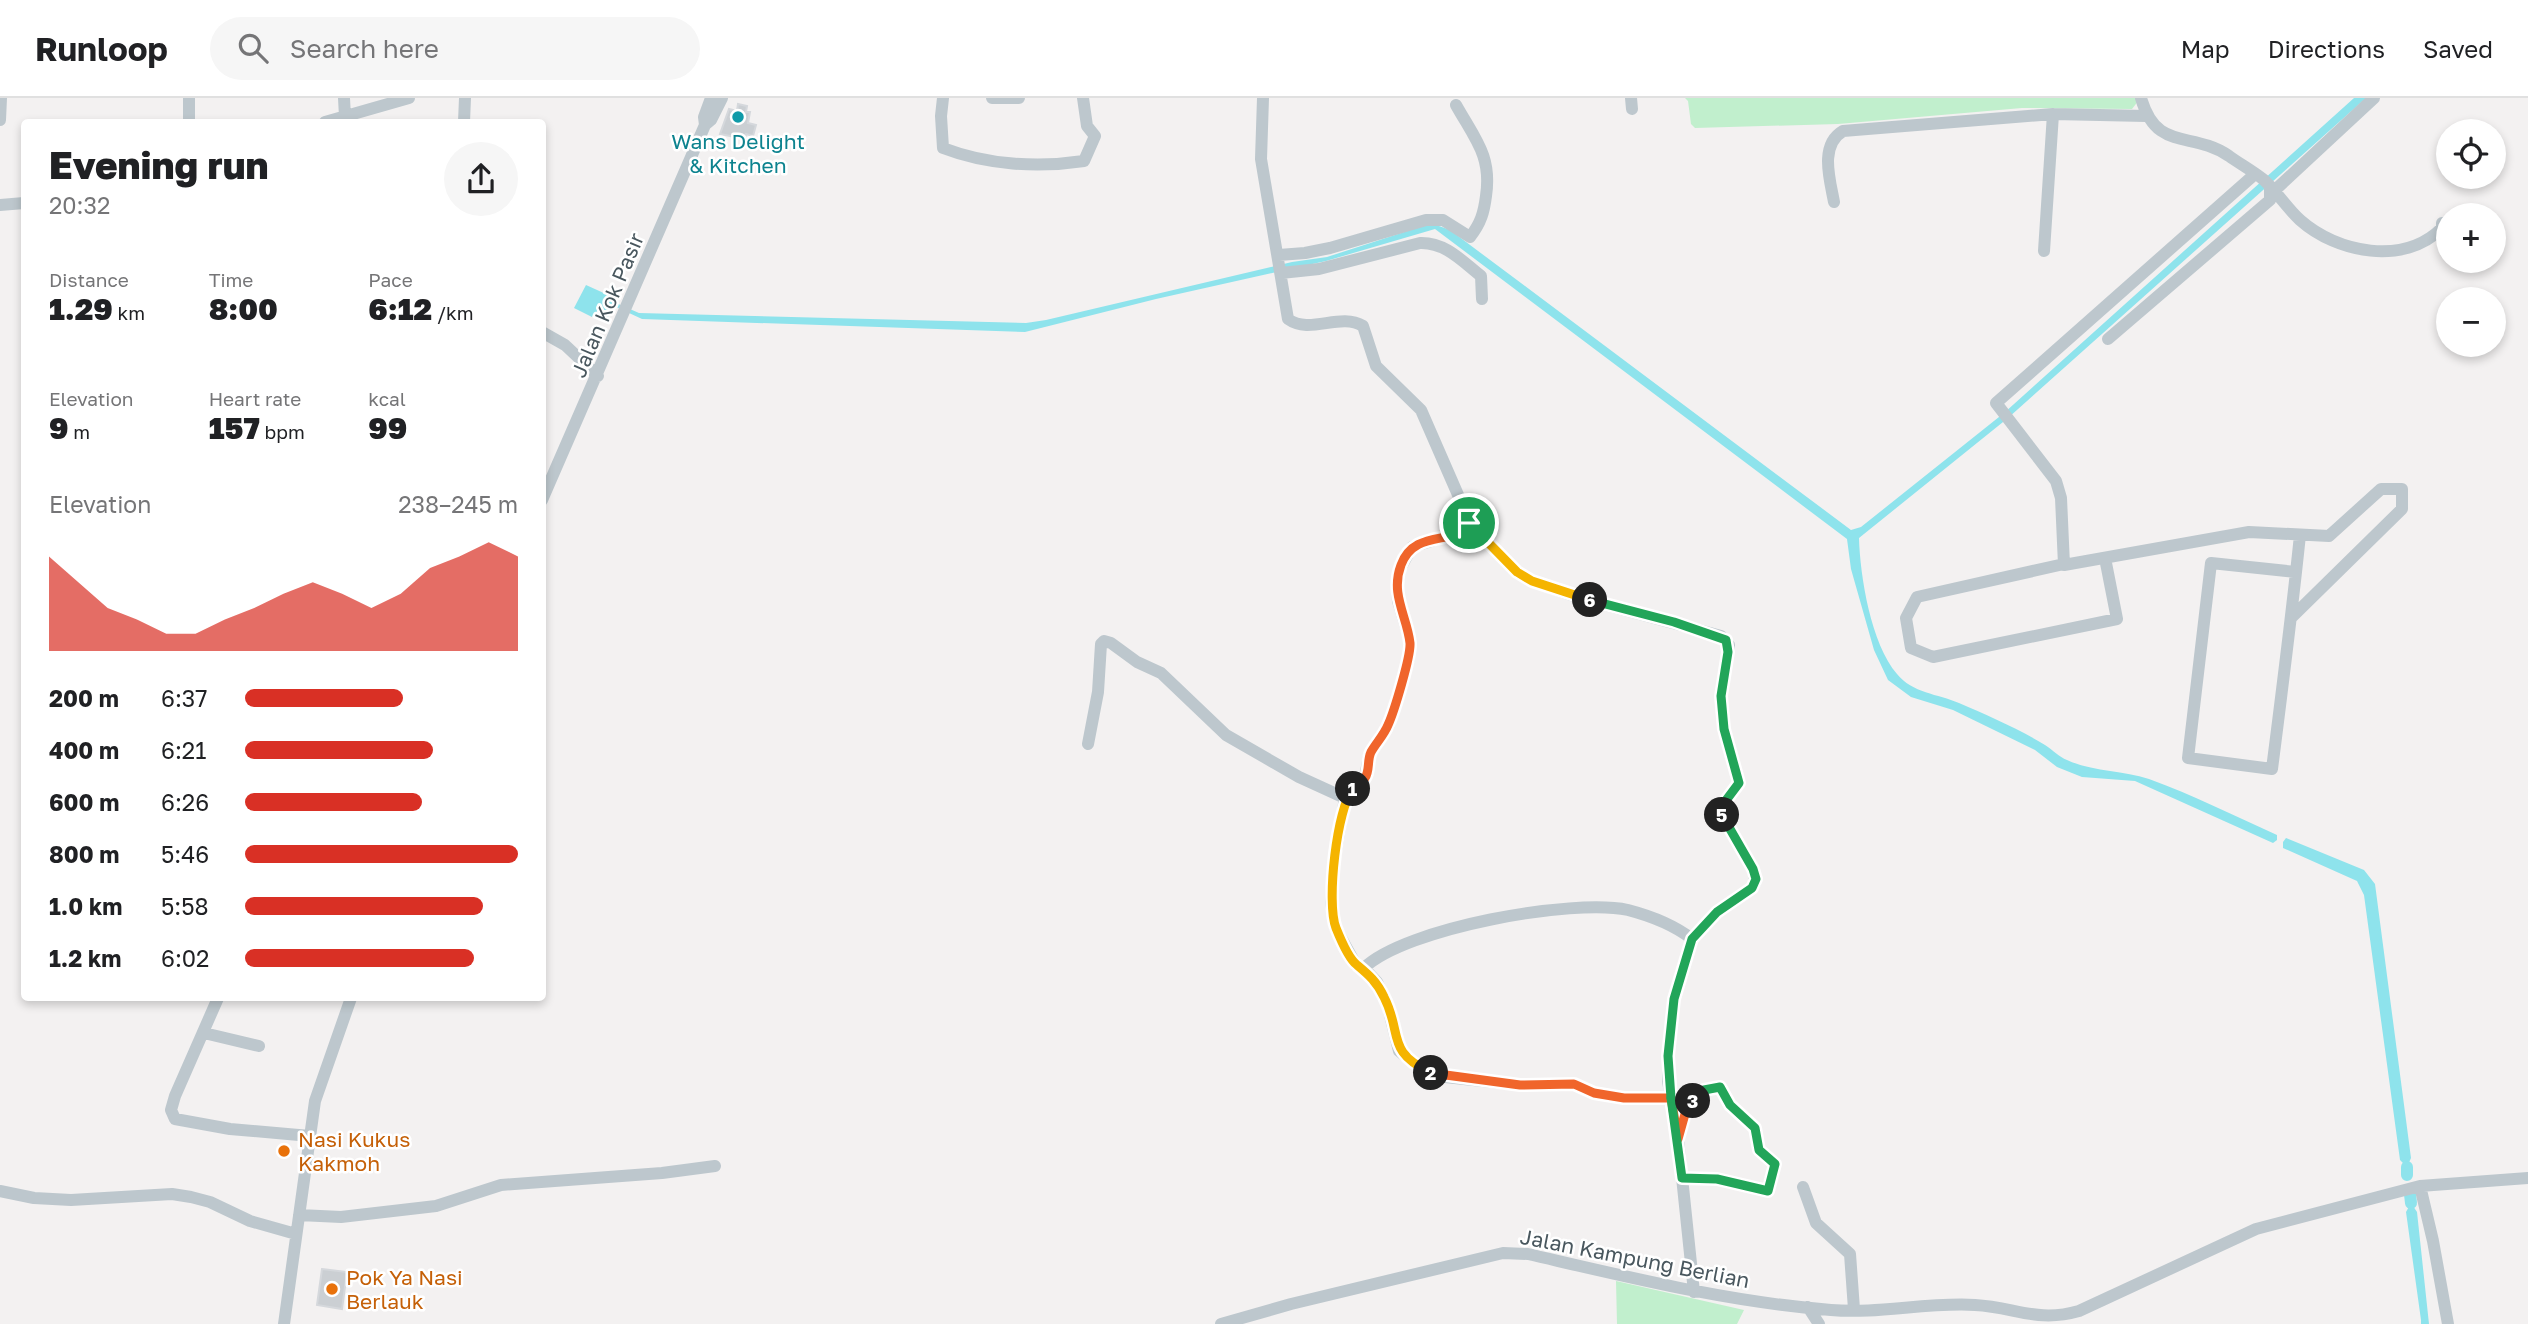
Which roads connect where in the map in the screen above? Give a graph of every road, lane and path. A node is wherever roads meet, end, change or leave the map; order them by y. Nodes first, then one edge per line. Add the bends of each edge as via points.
1 (1, 98) edge
2 (189, 98) edge
3 (344, 98) edge
4 (409, 98) edge
5 (465, 98) edge
6 (943, 98) edge
7 (992, 98) edge
8 (1007, 98) edge
9 (1019, 98) edge
10 (1083, 98) edge
11 (1263, 98) edge
12 (2141, 98) edge
13 (2375, 98) edge
14 (716, 99) edge
15 (1456, 105) dead end
16 (2053, 114) junction
17 (2146, 116) junction
18 (345, 117) junction
19 (189, 119) edge
20 (337, 119) edge
21 (464, 119) edge
22 (0, 120) edge
23 (2265, 183) junction
24 (1834, 202) dead end
25 (21, 203) edge
26 (0, 205) edge
27 (2436, 234) edge
28 (2044, 251) dead end
29 (1279, 255) junction
30 (1281, 273) junction
31 (1482, 299) dead end
32 (546, 334) edge
33 (2108, 339) dead end
34 (598, 376) junction
35 (546, 491) edge
36 (1469, 523) junction
37 (2300, 535) junction
38 (2105, 558) junction
39 (2064, 564) junction
40 (2296, 572) junction
41 (2291, 618) junction
42 (1088, 744) dead end
43 (1345, 798) junction
44 (1692, 939) junction
45 (1364, 968) junction
46 (217, 1001) edge
47 (350, 1001) edge
48 (204, 1034) junction
49 (258, 1046) dead end
50 (1671, 1098) junction
51 (310, 1136) junction
52 (1678, 1139) junction
53 (715, 1166) dead end
54 (1682, 1178) junction
55 (2528, 1178) edge
56 (2420, 1186) junction
57 (1803, 1187) dead end
58 (0, 1191) edge
59 (299, 1215) junction
60 (296, 1234) junction
61 (1694, 1292) junction
62 (1808, 1307) junction
63 (1854, 1309) junction
64 (284, 1324) edge
65 (1221, 1324) edge
66 (1819, 1324) edge
67 (2448, 1324) edge

1 - 22 street
2 - 19 street
3 - 18 street
4 - 18 street
5 - 21 street
6 - 10 street via 943,148 978,158 1040,165 1084,161 1095,136 1087,126
7 - 8 street
8 - 9 street
11 - 29 street via 1261,159
12 - 17 street
13 - 23 street
14 - 34 street, Jalan Kok Pasir via 712,120 705,125
15 - 29 street via 1487,160 1489,176 1483,216 1470,237 1443,220 1426,220 1318,251
16 - 17 street
16 - 24 street via 1843,131 1835,137 1827,157
16 - 28 street
17 - 23 street via 2157,130 2221,151
18 - 20 street
23 - 27 street via 2301,220 2325,236 2371,252 2396,251
23 - 33 street via 2270,200
23 - 39 street via 1996,403 2056,481
25 - 26 street
29 - 30 street
30 - 31 street via 1319,270 1432,242 1481,276
30 - 36 street via 1286,312 1293,322 1350,320 1363,326 1376,366 1421,410
32 - 34 street via 565,345
34 - 35 street, Jalan Kok Pasir
36 - 43 street via 1463,531 1417,544 1405,555 1397,587 1409,637 1409,659 1389,725 1369,756 1365,777
36 - 44 street via 1517,572 1532,581 1721,636 1729,645 1721,696 1739,783 1724,803 1722,815 1756,879 1752,888 1717,912
37 - 38 street via 2249,532
37 - 40 street
37 - 41 street via 2329,536 2381,489 2402,489 2402,509
38 - 39 street
38 - 39 street via 2118,619 1933,657 1911,648 1906,618 1917,597
40 - 41 street
40 - 41 street via 2211,562 2189,758 2272,769
42 - 43 street via 1104,641 1160,673 1226,735
43 - 45 street via 1331,902 1335,927 1356,965
44 - 45 street via 1677,927 1627,910 1578,906 1465,925 1392,948
44 - 50 street via 1674,999 1668,1056
45 - 50 street via 1387,1003 1399,1051 1436,1076 1520,1085 1574,1084 1624,1098
46 - 48 street
47 - 51 street via 325,1068
48 - 49 street
48 - 51 street via 175,1096 171,1110 175,1119
50 - 52 street
51 - 59 street
52 - 54 street
52 - 54 street via 1685,1114 1698,1095 1720,1087 1730,1105 1755,1128 1759,1150 1775,1164 1768,1191 1717,1179
53 - 59 street via 501,1185 436,1206 341,1217
54 - 61 street
55 - 56 street, Jalan Kampung Berlian
56 - 63 street, Jalan Kampung Berlian via 2256,1229 2061,1316 2039,1317 1975,1304
56 - 67 street
57 - 63 street via 1816,1223 1850,1254
58 - 60 street via 71,1199 172,1194
59 - 60 street
60 - 64 street
61 - 62 street, Jalan Kampung Berlian
61 - 65 street, Jalan Kampung Berlian via 1528,1254 1503,1253
62 - 63 street, Jalan Kampung Berlian
62 - 66 street

